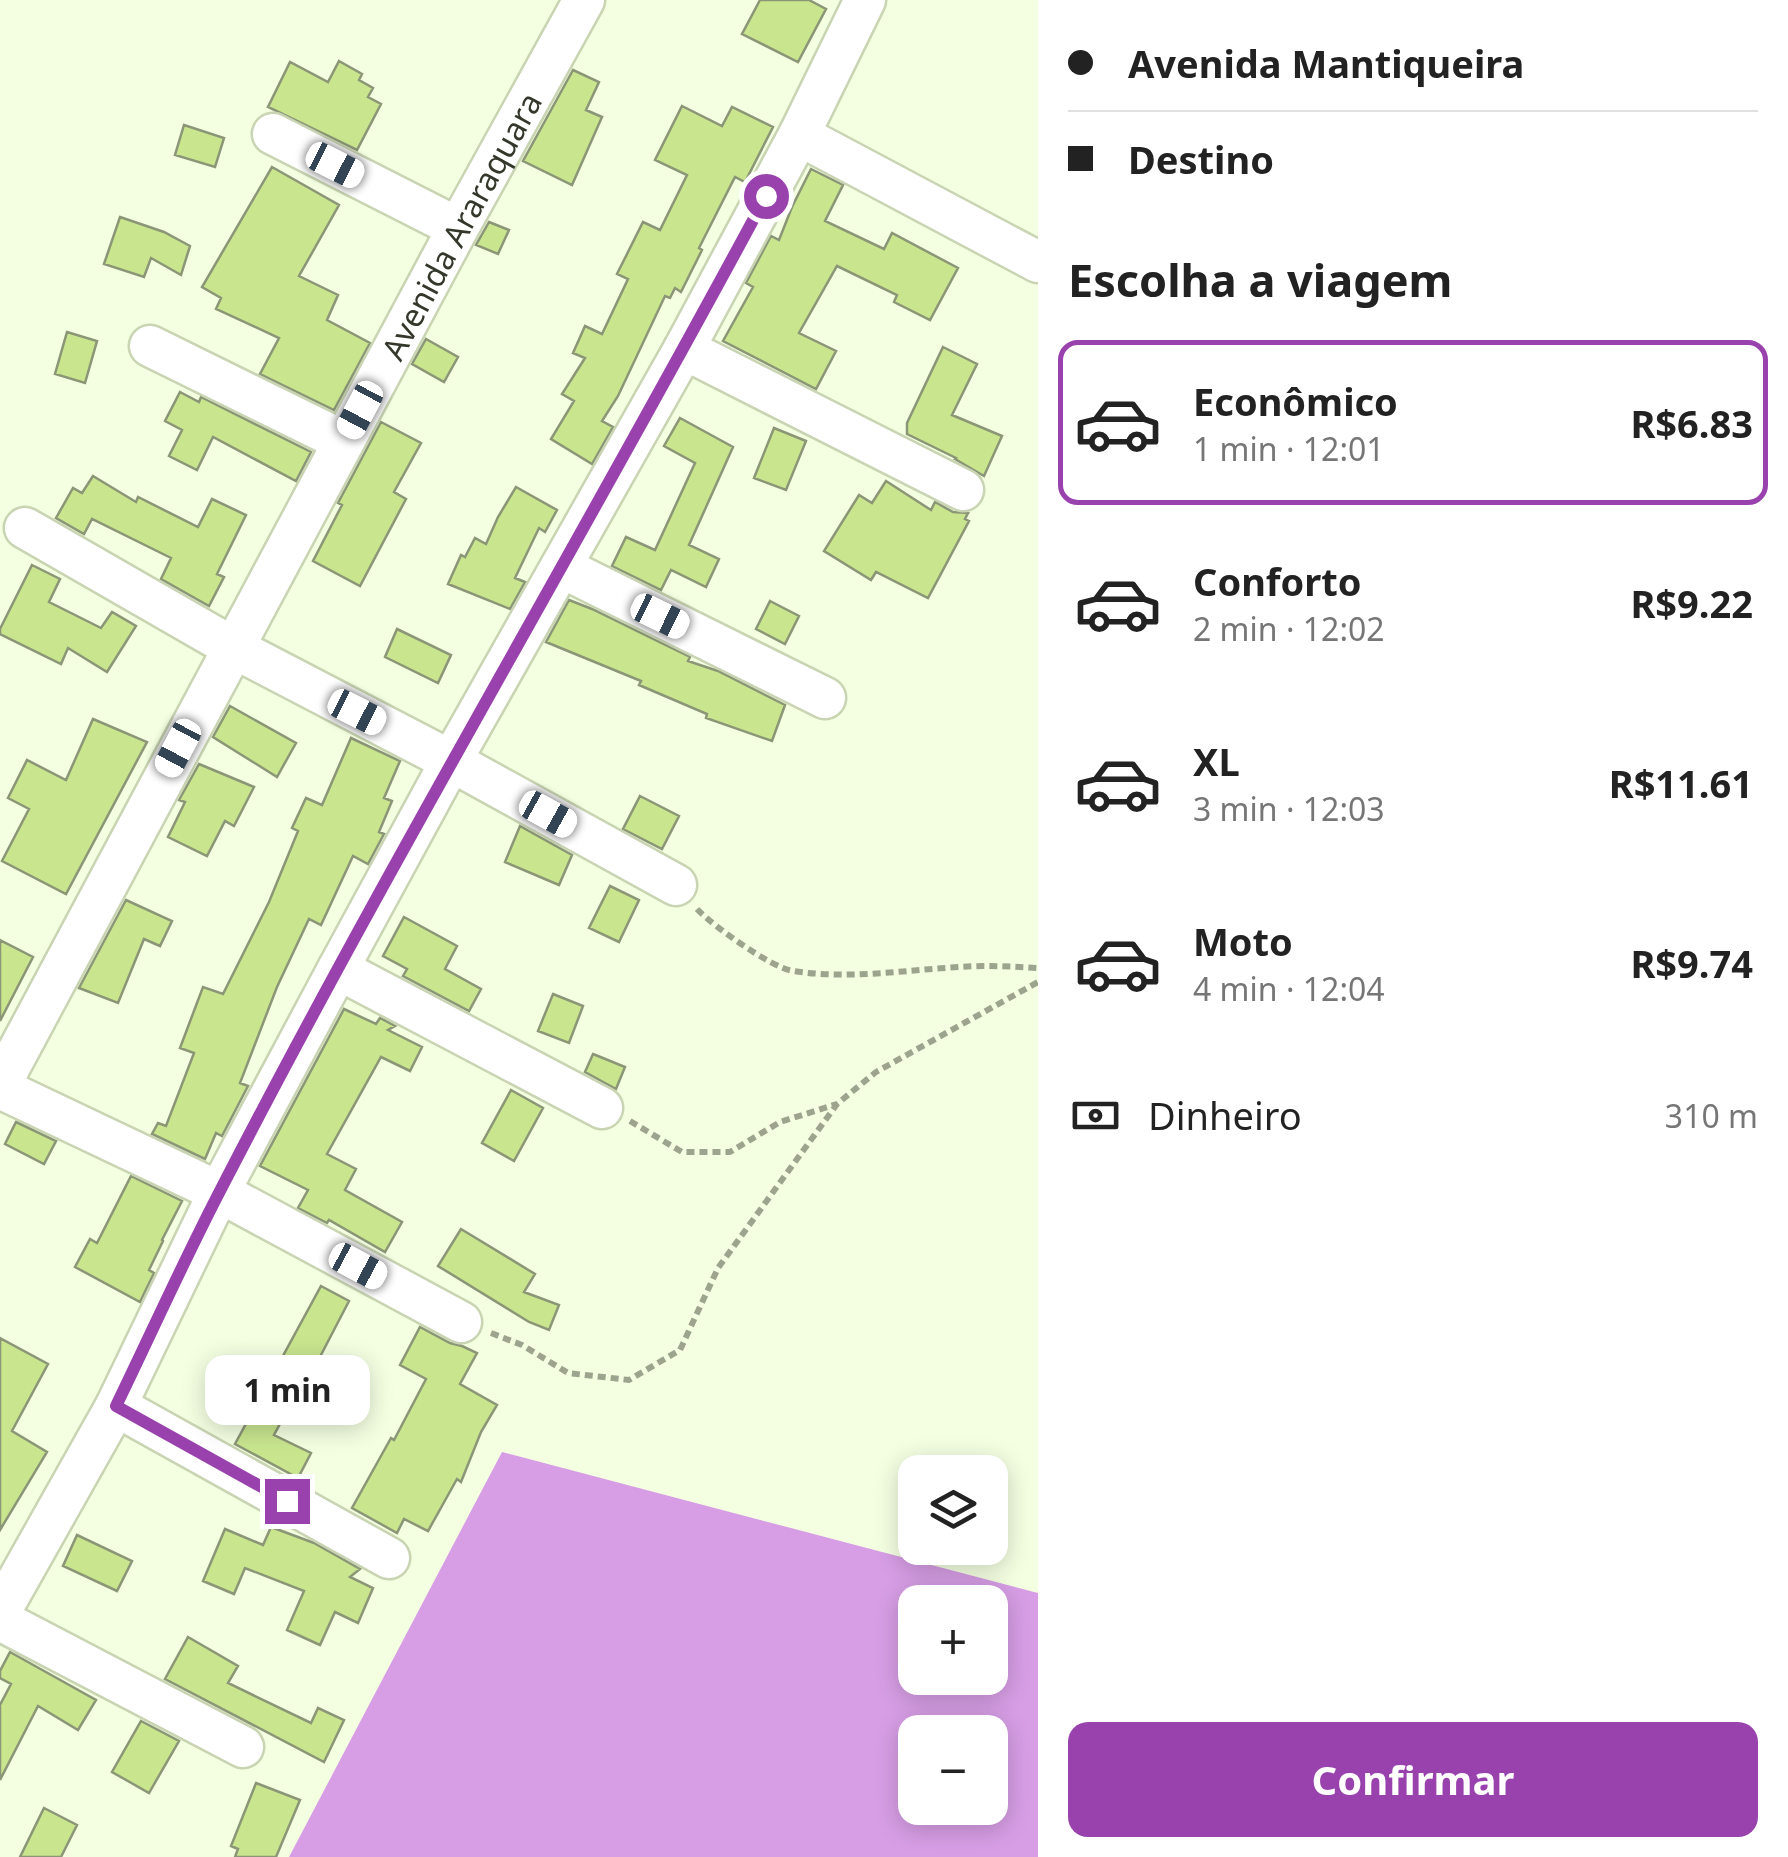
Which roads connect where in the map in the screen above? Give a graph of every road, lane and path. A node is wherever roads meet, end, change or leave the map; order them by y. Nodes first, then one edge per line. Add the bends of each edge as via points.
1 (865, 0) edge
2 (569, 5) edge
3 (273, 134) dead end
4 (800, 134) junction
5 (458, 228) junction
6 (1038, 262) edge
7 (150, 346) dead end
8 (684, 349) junction
9 (343, 441) junction
10 (963, 490) dead end
11 (25, 528) dead end
12 (561, 568) junction
13 (232, 647) junction
14 (825, 698) dead end
15 (451, 762) junction
16 (676, 885) joint
17 (1038, 968) edge
18 (338, 969) junction
19 (1038, 982) edge
20 (0, 1087) edge
21 (838, 1104) junction
22 (602, 1108) joint
23 (219, 1192) junction
24 (462, 1322) joint
25 (116, 1406) junction
26 (389, 1558) dead end
27 (0, 1612) edge
28 (0, 1620) edge
29 (243, 1746) dead end

1 - 4 street
2 - 5 street, Avenida Araraquara
3 - 5 street
4 - 6 street
4 - 8 street
5 - 9 street, Avenida Araraquara
7 - 9 street
8 - 10 street
8 - 12 street
9 - 13 street, Avenida Araraquara
11 - 13 street
12 - 14 street
12 - 15 street
13 - 15 street
13 - 20 street, Avenida Araraquara
15 - 16 street
15 - 18 street
16 - 17 path via 705,917 789,970 867,975
18 - 22 street
18 - 23 street
19 - 21 path via 876,1072
20 - 23 street
21 - 22 path via 780,1122 730,1152 682,1152
21 - 24 path via 718,1268 680,1350 628,1380 568,1373 522,1345
23 - 24 street
23 - 25 street
25 - 26 street
25 - 27 street
28 - 29 street

